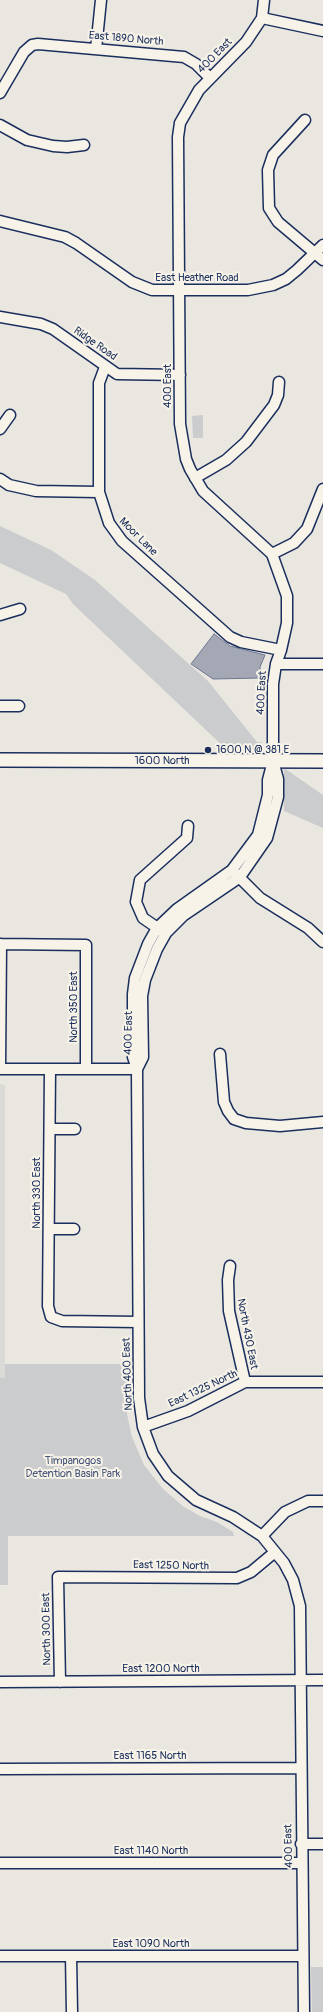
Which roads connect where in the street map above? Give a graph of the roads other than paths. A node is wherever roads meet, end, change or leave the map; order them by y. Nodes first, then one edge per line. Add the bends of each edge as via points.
1 (101, 0) edge
2 (264, 0) edge
3 (262, 18) junction
4 (323, 30) edge
5 (96, 49) junction
6 (210, 78) junction
7 (0, 93) edge
8 (305, 120) dead end
9 (0, 125) edge
10 (84, 145) dead end
11 (0, 221) edge
12 (323, 245) edge
13 (315, 253) junction
14 (323, 260) edge
15 (180, 291) junction
16 (0, 317) edge
17 (105, 367) junction
18 (180, 375) junction
19 (280, 382) dead end
20 (10, 415) dead end
21 (0, 429) edge
22 (195, 478) junction
23 (0, 479) edge
24 (323, 489) edge
25 (99, 492) junction
26 (272, 554) junction
27 (20, 609) dead end
28 (0, 615) edge
29 (281, 650) junction
30 (276, 664) junction
31 (323, 664) edge
32 (0, 706) edge
33 (19, 706) dead end
34 (0, 760) edge
35 (273, 761) junction
36 (323, 761) edge
37 (188, 826) dead end
38 (236, 874) junction
39 (161, 931) junction
40 (323, 942) edge
41 (0, 944) edge
42 (220, 1054) dead end
43 (50, 1069) junction
44 (86, 1069) junction
45 (137, 1069) junction
46 (0, 1070) edge
47 (323, 1122) edge
48 (50, 1129) junction
49 (75, 1129) dead end
50 (49, 1229) junction
51 (74, 1229) dead end
52 (230, 1266) dead end
53 (138, 1322) junction
54 (245, 1382) junction
55 (323, 1382) edge
56 (143, 1427) junction
57 (323, 1501) edge
58 (262, 1536) junction
59 (275, 1552) junction
60 (58, 1576) joint
61 (300, 1680) junction
62 (323, 1680) edge
63 (0, 1682) edge
64 (60, 1682) junction
65 (300, 1768) junction
66 (0, 1769) edge
67 (301, 1844) junction
68 (323, 1844) edge
69 (0, 1863) edge
70 (301, 1863) junction
71 (0, 1956) edge
72 (71, 1956) junction
73 (302, 1956) junction
74 (72, 2012) edge
75 (304, 2012) edge

1 - 5 street
2 - 3 street, 400 East
3 - 4 street
3 - 6 street, 400 East via 246,42
5 - 6 street, East 1890 North via 184,57 196,64
5 - 7 street, East 1890 North via 38,44 32,46 22,56
6 - 15 street, 400 East via 199,90 180,123 178,137
8 - 13 street via 273,155 268,170 269,208 278,222
9 - 10 street via 33,141 56,146
11 - 15 street, East Heather Road via 76,243 142,287
12 - 13 street, East Heather Road
13 - 14 street
13 - 15 street, East Heather Road via 290,276 273,285 248,290
15 - 18 street, 400 East
16 - 17 street, Ridge Road via 41,324 53,329
17 - 18 street, Ridge Road via 123,375
17 - 25 street, Moor Lane via 99,383
18 - 22 street, 400 East via 181,435 186,459
19 - 22 street via 274,405 246,442 231,456
20 - 21 street
22 - 26 street, 400 East via 203,491
23 - 25 street via 9,485 36,491
24 - 26 street via 307,529 294,543
25 - 29 street, Moor Lane via 104,515 114,532 223,632 241,642
26 - 29 street, 400 East via 287,596 287,623
27 - 28 street
29 - 30 street, 400 East
30 - 31 street
30 - 35 street, 400 East via 273,684
32 - 33 street
34 - 35 main road, 1600 North
35 - 36 main road, 1600 North
35 - 38 street, 400 East via 258,835
37 - 39 street via 187,838 140,880 136,902 142,918
38 - 39 street, 400 East via 177,909
38 - 40 street via 260,898 308,928
39 - 45 street, 400 East via 148,944 135,978 133,1057
41 - 44 street, North 350 East via 86,944
41 - 46 street
42 - 47 street via 224,1102 234,1119 246,1123 280,1126
43 - 44 street
43 - 46 street
43 - 48 street, North 330 East
44 - 45 street
45 - 53 street, North 400 East
48 - 49 street
48 - 50 street, North 330 East
50 - 51 street
50 - 53 street, North 330 East via 50,1317 62,1322
52 - 54 street, North 430 East via 229,1311
53 - 56 street, North 400 East via 139,1398
54 - 55 street, East 1325 North
54 - 56 street, East 1325 North via 188,1411
56 - 58 street, North 400 East via 153,1454 168,1476 182,1490 196,1500 233,1517
57 - 58 street via 308,1501 285,1512
58 - 59 street, North 400 East
59 - 60 street, East 1250 North via 251,1572 237,1578
59 - 61 street, North 400 East via 293,1580 300,1606
60 - 64 street, North 300 East
61 - 62 street, East 1200 North
61 - 64 street, East 1200 North
61 - 65 street, 400 East
63 - 64 street, East 1200 North
65 - 66 street, East 1165 North
65 - 67 street, 400 East
67 - 68 street
67 - 70 street, 400 East
69 - 70 street, East 1140 North
70 - 73 street, 400 East
71 - 72 street, East 1090 North
72 - 73 street, East 1090 North
72 - 74 street
73 - 75 street, 400 East

